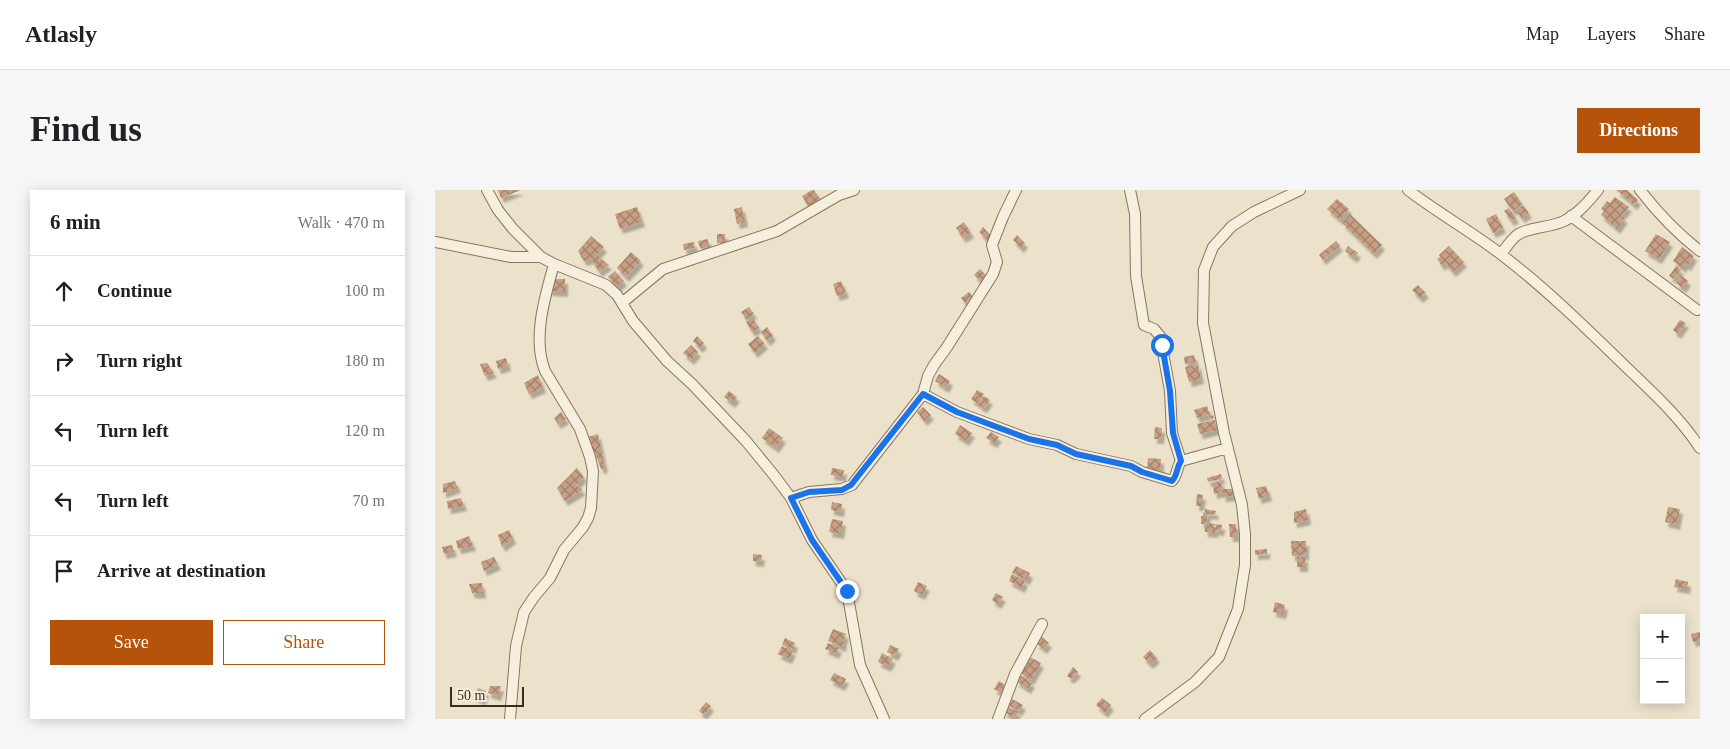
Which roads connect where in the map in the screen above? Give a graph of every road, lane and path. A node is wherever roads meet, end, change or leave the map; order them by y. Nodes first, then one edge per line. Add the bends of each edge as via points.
1 (487, 190) edge
2 (854, 190) edge
3 (1017, 190) edge
4 (1130, 190) edge
5 (1300, 190) edge
6 (1408, 190) edge
7 (1598, 190) edge
8 (1640, 190) edge
9 (1571, 216) junction
10 (435, 242) edge
11 (1700, 251) edge
12 (1501, 254) junction
13 (541, 257) junction
14 (554, 264) junction
15 (623, 302) junction
16 (1699, 310) edge
17 (923, 394) junction
18 (1228, 448) junction
19 (1700, 448) edge
20 (1181, 461) junction
21 (791, 498) junction
22 (1042, 624) dead end
23 (510, 719) edge
24 (884, 719) edge
25 (997, 719) edge
26 (1145, 719) edge

1 - 13 street via 513,229
2 - 15 street via 839,195 777,231 663,270
3 - 17 street via 993,246 997,262 993,274 934,365
4 - 20 street via 1135,214 1136,276 1144,325 1160,336 1170,391 1173,433
5 - 18 street via 1233,226 1213,247 1204,270 1203,322
6 - 12 street
7 - 9 street
8 - 11 street
9 - 12 street via 1545,228 1523,231
9 - 16 street
10 - 13 street via 511,258
12 - 19 street via 1579,321 1661,400
13 - 14 street
14 - 15 street via 606,285
14 - 23 street via 540,332 541,362 581,429 593,471 591,508 583,528 524,612 516,646
15 - 21 street via 633,321 667,361 746,441
17 - 20 street via 957,412 1029,439 1131,466 1163,479 1172,481
17 - 21 street via 851,485 842,490 809,492
18 - 20 street
18 - 26 street via 1242,504 1245,534 1245,565 1238,609 1219,657 1195,682
21 - 24 street via 812,540 847,591 860,665
22 - 25 street via 1015,674

